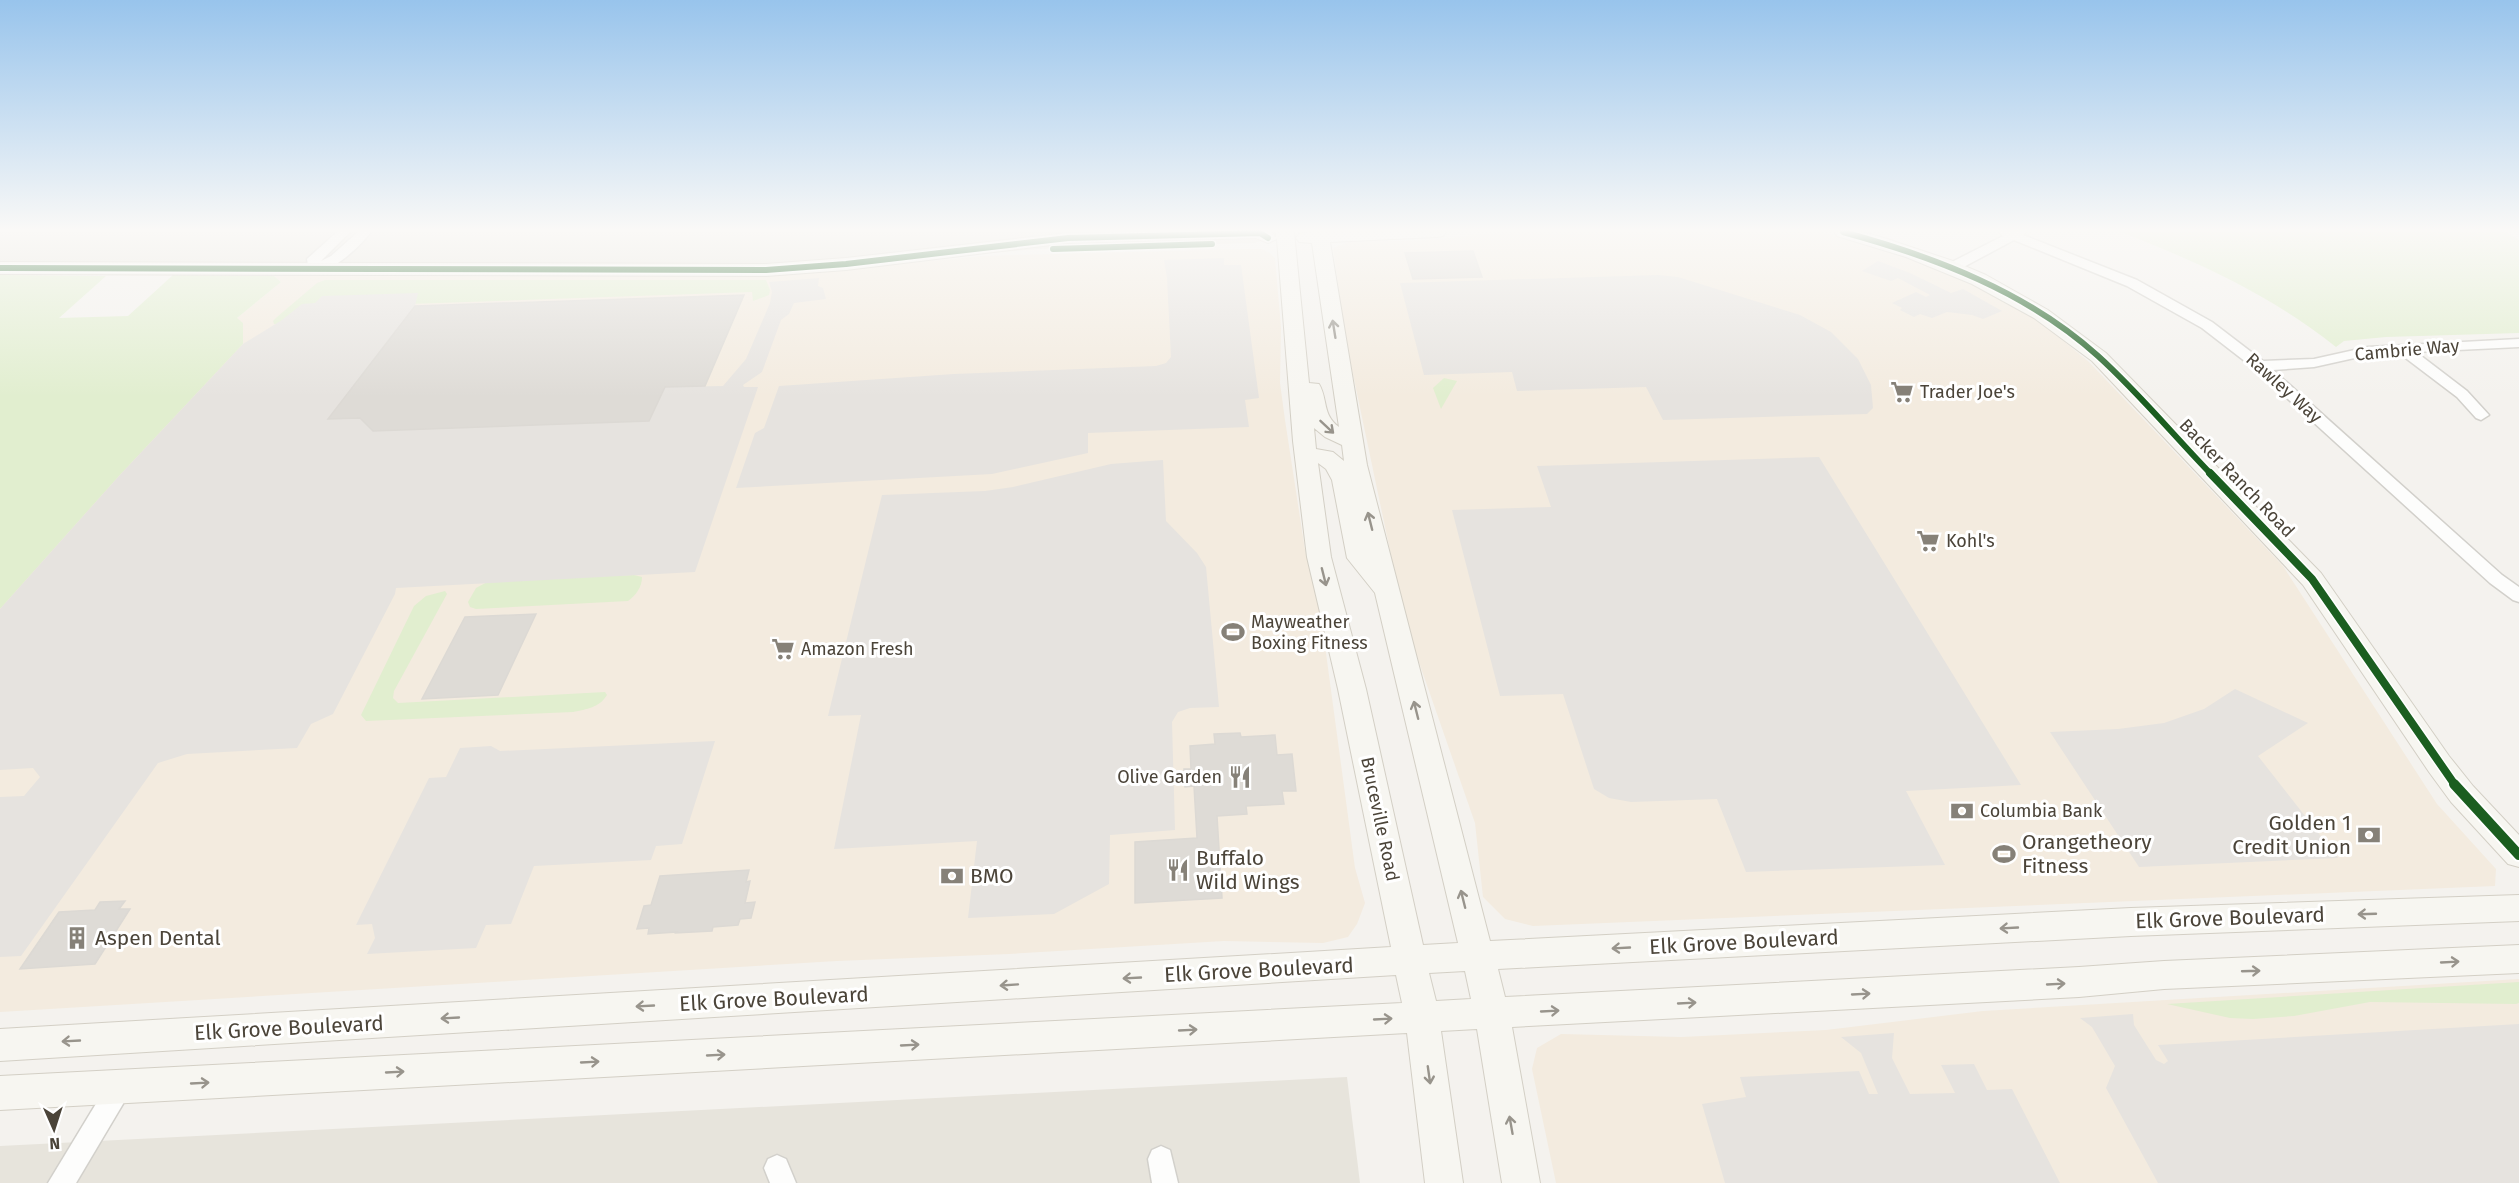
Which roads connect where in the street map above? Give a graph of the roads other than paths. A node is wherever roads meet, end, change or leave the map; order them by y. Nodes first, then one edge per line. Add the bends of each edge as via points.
1 (1288, 287) edge
2 (1328, 287) edge
3 (1992, 287) edge
4 (2139, 287) edge
5 (1295, 335) junction
6 (2519, 343) edge
7 (2402, 348) junction
8 (2260, 366) junction
9 (2481, 415) dead end
10 (1351, 441) junction
11 (1306, 458) junction
12 (1387, 592) junction
13 (2519, 596) edge
14 (2519, 855) edge
15 (2519, 908) edge
16 (1477, 956) junction
17 (2519, 959) edge
18 (1410, 961) junction
19 (1492, 1014) junction
20 (1422, 1017) junction
21 (0, 1045) edge
22 (120, 1087) junction
23 (0, 1093) edge
24 (62, 1183) edge
25 (1444, 1183) edge
26 (1521, 1183) edge

1 - 5 main road, Bruceville Road
10 -> 2 main road
3 - 14 main road, Backer Ranch Road via 2033,308 2082,342 2293,557 2328,601 2439,764
4 - 8 street, Rawley Way via 2207,325
5 -> 10 main road, Bruceville Road via 1308,360 1316,417 1335,435
5 - 11 main road, Bruceville Road
6 - 7 street, Cambrie Way
7 - 8 street, Cambrie Way via 2314,363
7 - 9 street via 2462,394
8 - 13 street, Rawley Way
12 -> 10 main road
11 - 12 main road via 1322,455 1339,468 1359,558
11 -> 18 main road, Bruceville Road via 1319,557 1352,689
16 -> 12 main road
15 -> 16 main road, Elk Grove Boulevard via 2131,922
16 - 18 main road, Elk Grove Boulevard
16 - 19 main road
19 -> 17 main road via 2164,975
18 - 20 main road, Bruceville Road
18 -> 21 main road, Elk Grove Boulevard
19 - 20 main road
26 -> 19 main road
22 -> 20 main road
20 -> 25 main road, Bruceville Road
22 - 23 main road
22 - 24 street

